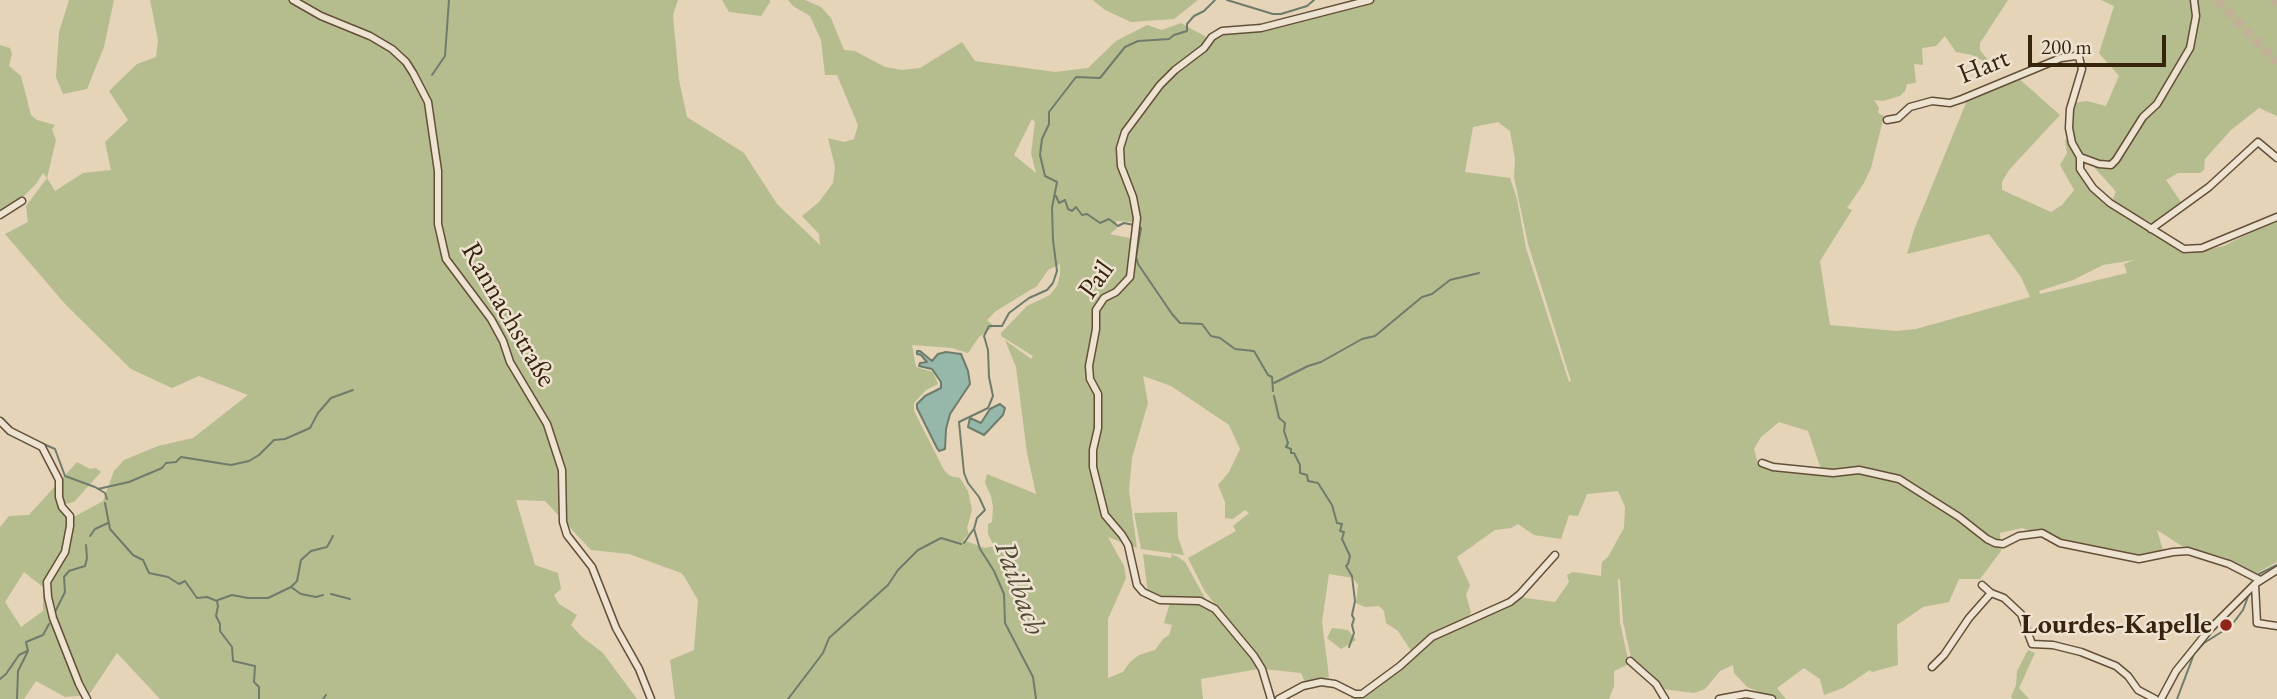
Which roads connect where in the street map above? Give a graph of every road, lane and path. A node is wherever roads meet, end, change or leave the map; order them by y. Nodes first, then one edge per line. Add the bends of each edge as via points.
1 (293, 0) edge
2 (1370, 0) edge
3 (2194, 0) edge
4 (1887, 120) dead end
5 (2080, 157) junction
6 (2277, 158) edge
7 (22, 201) dead end
8 (0, 215) edge
9 (2277, 217) edge
10 (2151, 229) junction
11 (0, 421) edge
12 (1762, 463) dead end
13 (1555, 555) dead end
14 (2277, 570) edge
15 (2258, 582) junction
16 (1982, 585) dead end
17 (1991, 593) junction
18 (2277, 626) edge
19 (1630, 661) dead end
20 (1932, 667) dead end
21 (87, 699) edge
22 (651, 699) edge
23 (1272, 699) edge
24 (1279, 699) edge
25 (1665, 699) edge
26 (1720, 699) edge
27 (1772, 699) edge
28 (2155, 699) edge
29 (2161, 699) edge

1 - 22 street, Rannachstraße via 391,49 406,62 428,102 438,171 438,223 446,259 491,319 547,424 562,470 567,535 592,567
2 - 23 street, Pail via 1261,28 1222,31 1160,85 1125,132 1120,148 1137,218 1130,277 1096,310 1089,366 1098,394 1093,467 1104,515 1128,545 1143,593 1160,600 1200,601 1215,609 1254,656
3 - 5 street via 2196,24 2190,48 2157,104 2111,165
4 - 5 street, Hart via 1898,118 1910,107 1932,101 1950,103 2076,56 2082,69 2069,128
5 - 10 street, Hart via 2080,169 2093,188
6 - 10 street via 2258,142 2209,187
7 - 8 street
9 - 10 street, Hart via 2202,248 2184,249
11 - 21 street via 42,447 59,480 59,498 70,516 70,526 65,552 47,582 48,597 52,618
12 - 15 street via 1833,473 1859,470 1899,480 1995,543 2042,533 2060,543 2139,559 2188,551 2229,564
13 - 24 street via 1510,602 1432,637 1362,694 1321,682
14 - 15 street
15 - 18 street via 2257,623
15 - 29 street via 2195,646
16 - 17 street
17 - 20 street
17 - 28 street via 2021,614 2032,644 2081,652 2116,666 2138,690
19 - 25 street via 1656,684
26 - 27 street via 1746,694

